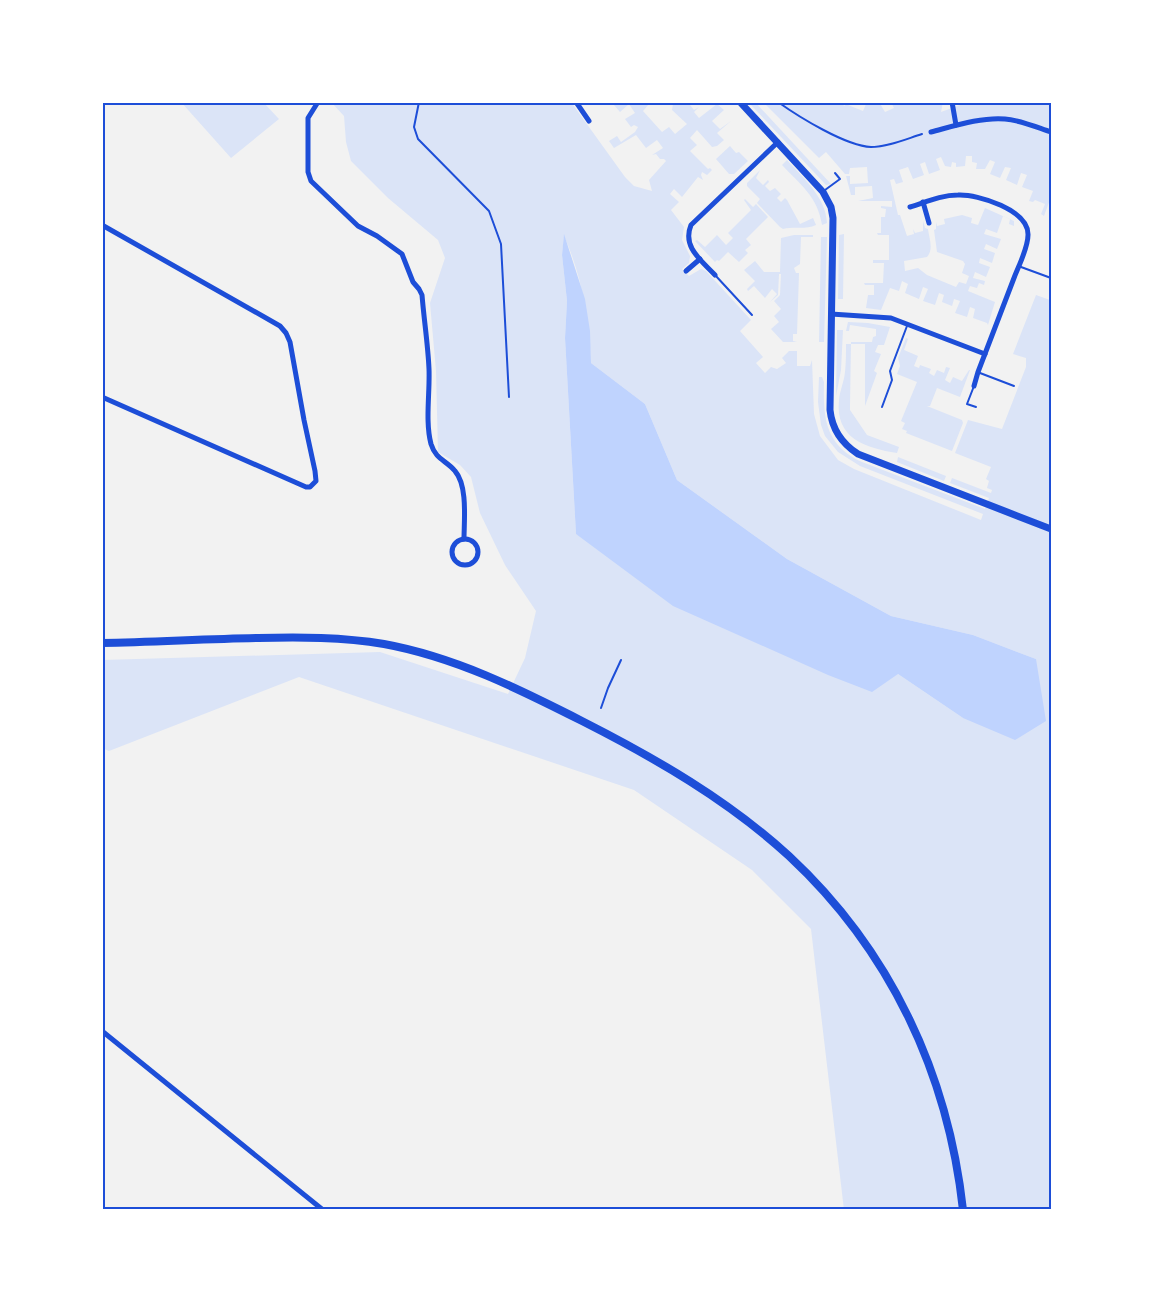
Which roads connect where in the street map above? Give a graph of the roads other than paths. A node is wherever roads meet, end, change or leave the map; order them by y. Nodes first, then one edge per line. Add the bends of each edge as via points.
1 (318, 102) edge
2 (740, 102) edge
3 (952, 102) edge
4 (578, 103) edge
5 (590, 121) dead end
6 (956, 125) junction
7 (931, 132) road end
8 (1051, 132) edge
9 (778, 142) junction
10 (835, 173) dead end
11 (823, 192) junction
12 (923, 202) junction
13 (910, 207) dead end
14 (929, 223) dead end
15 (102, 225) edge
16 (700, 259) junction
17 (1018, 266) junction
18 (686, 271) dead end
19 (715, 275) joint
20 (1051, 278) edge
21 (831, 314) junction
22 (752, 315) dead end
23 (908, 323) junction
24 (985, 354) junction
25 (978, 372) junction
26 (974, 386) joint
27 (1014, 386) dead end
28 (102, 397) edge
29 (882, 407) dead end
30 (976, 407) dead end
31 (1051, 529) edge
32 (464, 539) junction
33 (102, 643) edge
34 (102, 1031) edge
35 (323, 1210) edge
36 (963, 1210) edge

1 - 32 street via 308,118 311,181 358,226 402,254 412,282 422,295 431,444 458,476 465,506
2 - 9 street
3 - 6 street
4 - 5 street
6 - 7 street
6 - 8 street via 1007,119
9 - 11 street
9 - 16 street via 691,225 689,245
10 - 11 lane via 840,179
11 - 21 street via 833,218
12 - 13 street
12 - 14 street
12 - 17 street via 966,194 1013,212 1026,224 1028,233
15 - 28 street via 286,333 316,481 306,487
16 - 18 street
16 - 19 street
17 - 20 lane
17 - 24 street
19 - 22 lane
21 - 23 street
21 - 31 street via 830,410 836,431 849,448
23 - 24 street
23 - 29 lane via 890,371 892,380
24 - 25 street
25 - 26 street
25 - 27 lane
26 - 30 lane via 967,404
32 - 32 street via 476,544 479,551 477,560 466,566 458,564 452,554 457,542
33 - 36 main road via 311,637 349,639 428,654 514,686 677,772 788,855 871,951 896,992 932,1069 952,1138
34 - 35 street

